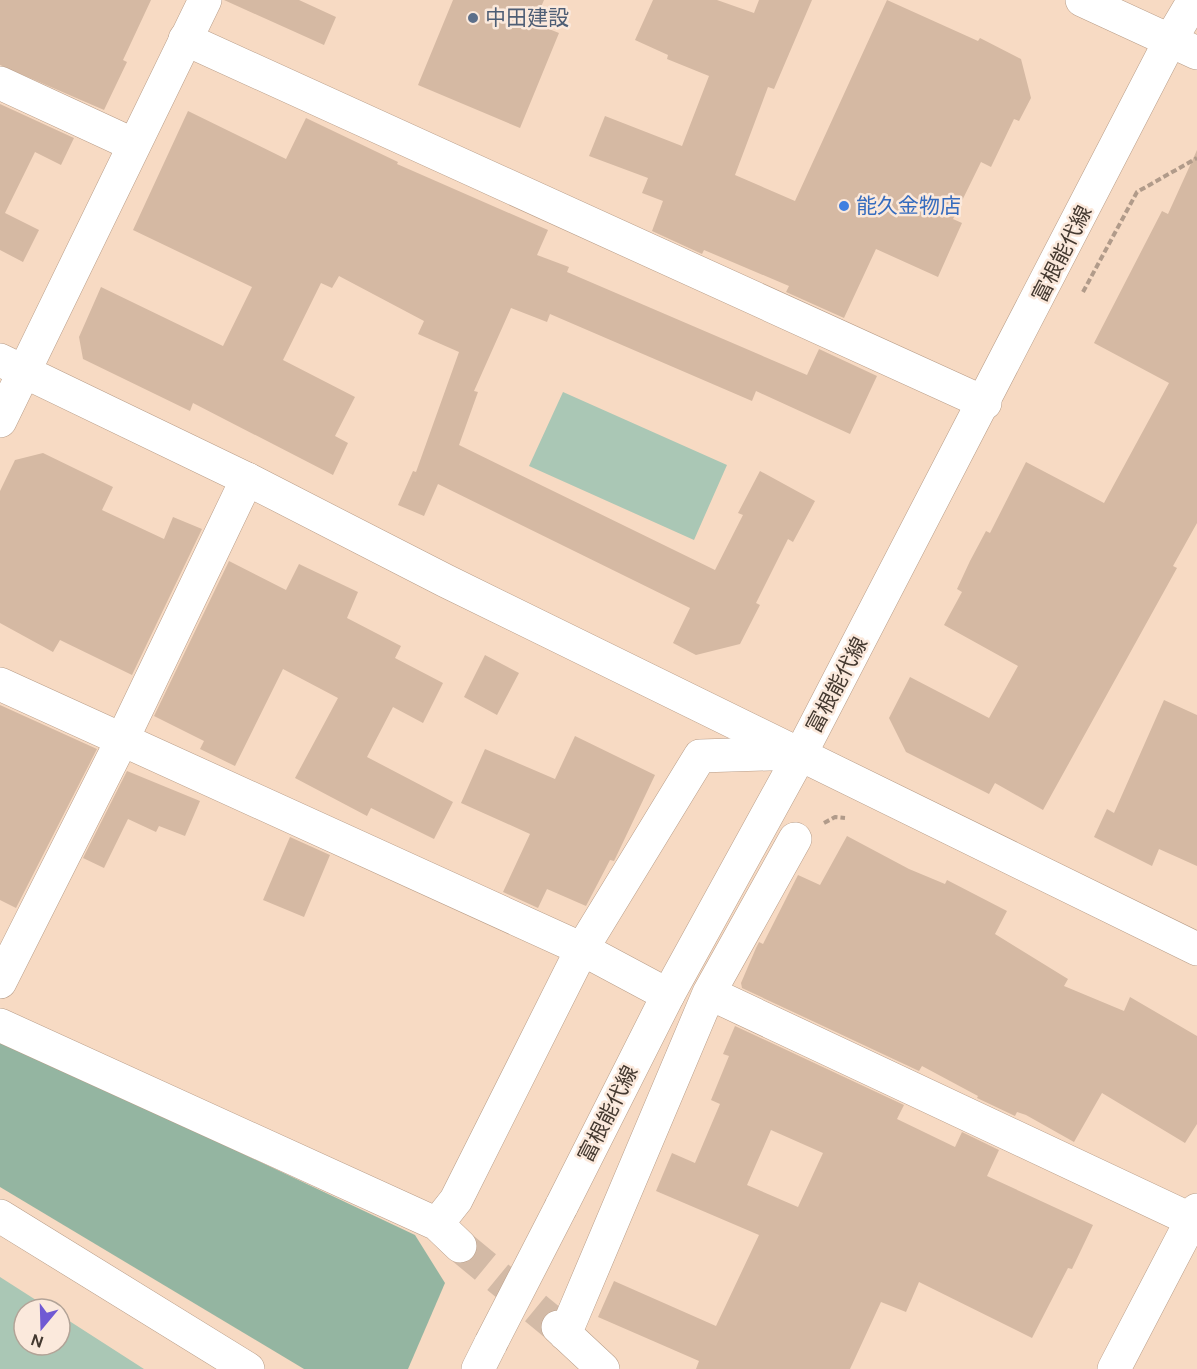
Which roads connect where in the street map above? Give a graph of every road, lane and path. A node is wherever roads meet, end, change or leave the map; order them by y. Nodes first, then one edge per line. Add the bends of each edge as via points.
1 (205, 0) edge
2 (1082, 0) edge
3 (1194, 0) edge
4 (185, 39) junction
5 (1184, 46) edge
6 (0, 83) edge
7 (132, 144) junction
8 (12, 366) edge
9 (985, 403) junction
10 (0, 421) edge
11 (247, 479) junction
12 (0, 684) edge
13 (122, 740) junction
14 (801, 753) junction
15 (795, 839) dead end
16 (582, 949) junction
17 (1197, 949) edge
18 (0, 982) edge
19 (709, 993) junction
20 (668, 994) junction
21 (0, 1025) edge
22 (1194, 1215) edge
23 (0, 1216) edge
24 (437, 1224) junction
25 (460, 1246) tunnel mouth
26 (484, 1356) edge
27 (248, 1369) edge
28 (603, 1369) edge
29 (1114, 1369) edge

1 - 4 street
2 - 5 street
3 - 5 street, 富根能代線
4 - 7 street
4 - 9 street
5 - 9 street, 富根能代線
6 - 7 street
7 - 8 street
8 - 10 street
8 - 11 street
9 - 14 street, 富根能代線
11 - 13 street
11 - 14 street via 446,581
12 - 13 street
13 - 16 street
13 - 18 street
14 - 16 street via 700,756
14 - 17 street
14 - 20 street, 富根能代線
15 - 19 street
16 - 20 street
16 - 24 street via 456,1200
19 - 22 street
19 - 28 street via 562,1330
20 - 26 street, 富根能代線, bridge
21 - 24 street
22 - 29 street
23 - 27 street
24 - 25 street

